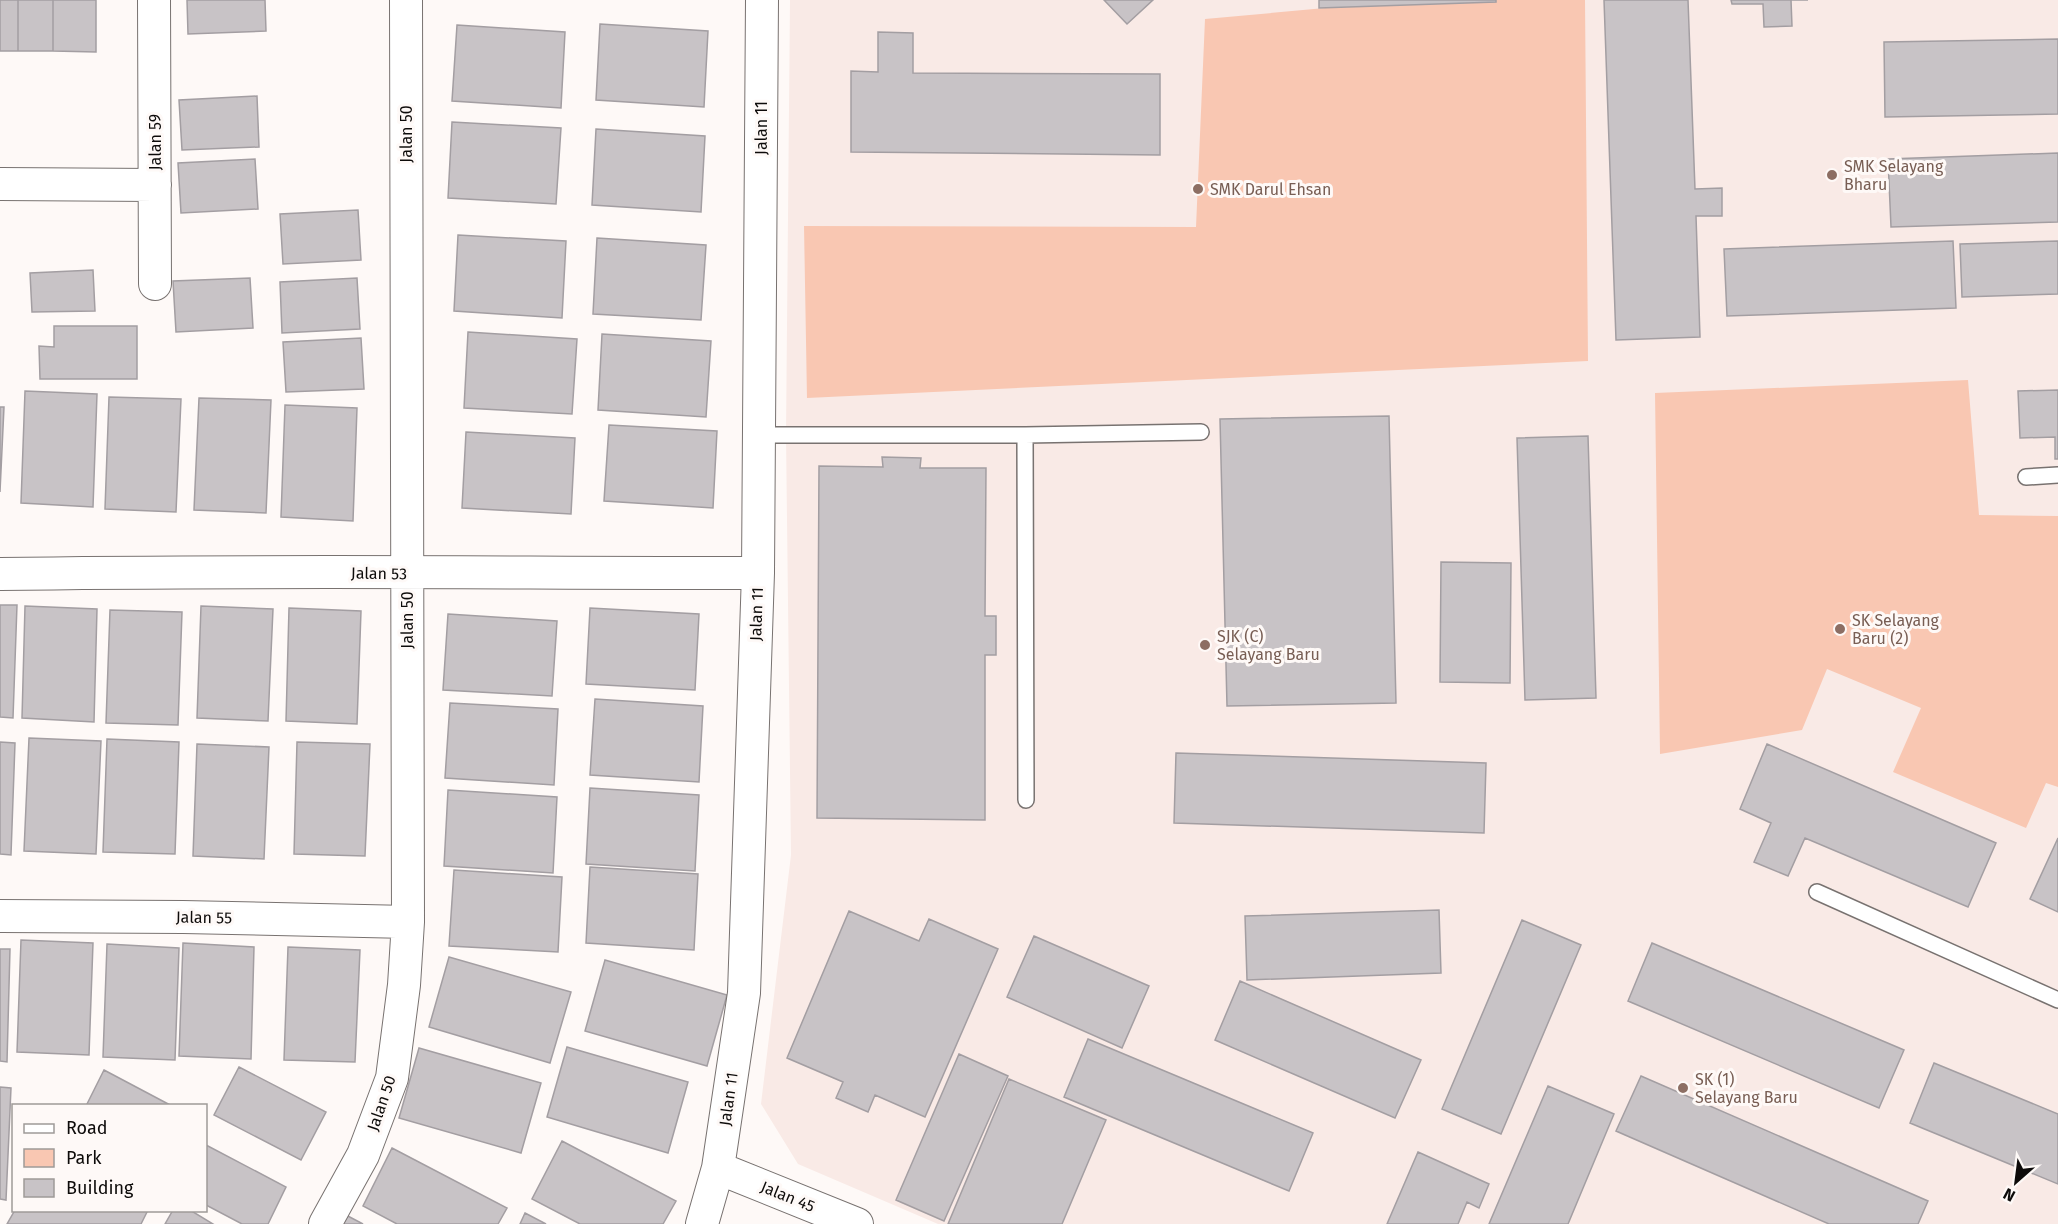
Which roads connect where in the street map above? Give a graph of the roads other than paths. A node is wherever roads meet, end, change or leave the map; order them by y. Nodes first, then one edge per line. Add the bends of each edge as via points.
1 (154, 0) edge
2 (406, 0) edge
3 (762, 0) edge
4 (0, 184) edge
5 (155, 185) junction
6 (155, 284) dead end
7 (1201, 432) dead end
8 (759, 435) junction
9 (1025, 435) junction
10 (2058, 475) edge
11 (2026, 477) dead end
12 (407, 573) junction
13 (758, 573) junction
14 (0, 574) edge
15 (1026, 800) dead end
16 (1817, 892) dead end
17 (0, 916) edge
18 (408, 922) junction
19 (2058, 1000) edge
20 (718, 1168) junction
21 (325, 1224) edge
22 (702, 1224) edge
23 (856, 1224) edge

1 - 5 street, Jalan 59
2 - 12 street, Jalan 50
3 - 8 street, Jalan 11
4 - 5 street
5 - 6 street, Jalan 59
7 - 9 lane
8 - 9 lane
8 - 13 street, Jalan 11
9 - 15 lane
10 - 11 lane
12 - 13 street, Jalan 53
12 - 14 street, Jalan 53
12 - 18 street, Jalan 50
13 - 20 street, Jalan 11 via 744,993
16 - 19 lane
17 - 18 street, Jalan 55
18 - 21 street, Jalan 50 via 392,1078 363,1155
20 - 22 street, Jalan 11
20 - 23 street, Jalan 45

